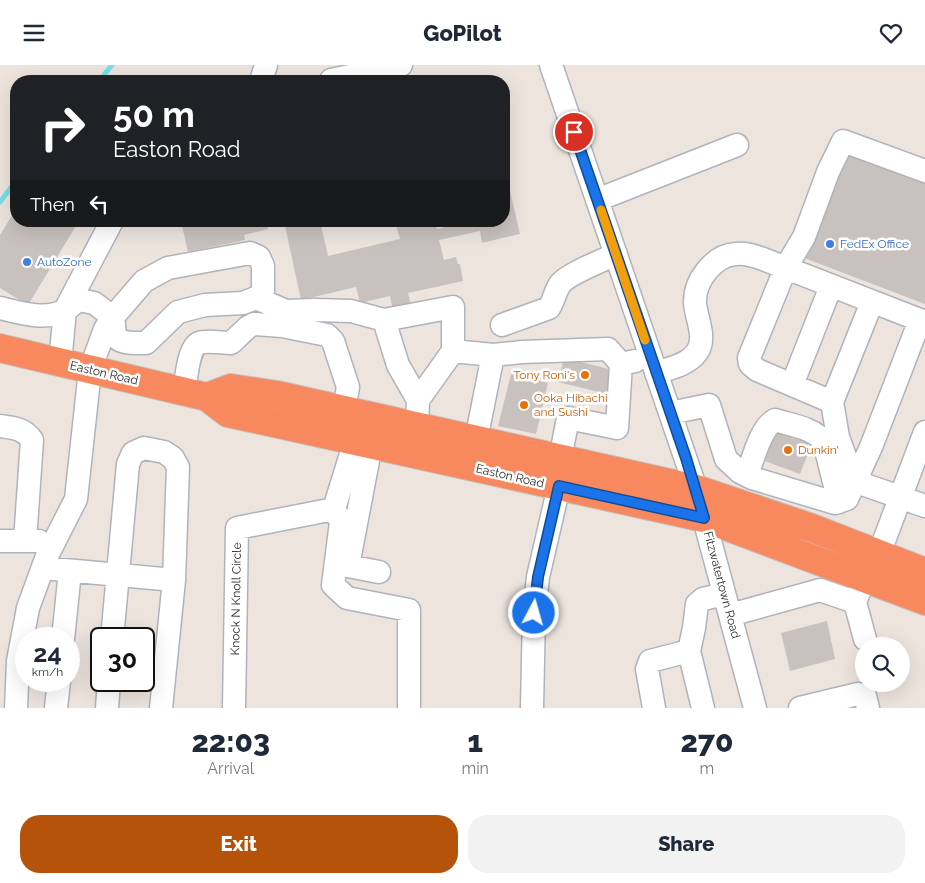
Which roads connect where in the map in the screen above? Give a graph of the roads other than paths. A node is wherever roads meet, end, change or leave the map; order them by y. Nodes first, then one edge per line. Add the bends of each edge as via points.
1 (401, 65) edge
2 (551, 65) edge
3 (355, 75) edge
4 (737, 145) dead end
5 (925, 171) edge
6 (597, 199) junction
7 (109, 227) edge
8 (616, 254) junction
9 (786, 267) junction
10 (831, 286) junction
11 (256, 298) junction
12 (872, 302) junction
13 (0, 307) edge
14 (65, 310) junction
15 (113, 317) junction
16 (384, 320) junction
17 (922, 321) edge
18 (502, 325) dead end
19 (0, 348) edge
20 (453, 351) junction
21 (493, 355) junction
22 (60, 363) junction
23 (621, 365) junction
24 (654, 365) junction
25 (90, 370) junction
26 (792, 385) junction
27 (196, 395) junction
28 (418, 400) junction
29 (832, 402) junction
30 (344, 410) junction
31 (670, 413) junction
32 (0, 426) edge
33 (417, 427) junction
34 (925, 432) edge
35 (476, 440) junction
36 (363, 443) junction
37 (560, 459) junction
38 (747, 475) junction
39 (854, 481) junction
40 (559, 486) junction
41 (696, 489) junction
42 (900, 497) junction
43 (839, 501) junction
44 (925, 506) edge
45 (334, 509) junction
46 (704, 518) junction
47 (0, 541) edge
48 (25, 541) junction
49 (55, 541) junction
50 (879, 554) junction
51 (43, 568) junction
52 (70, 571) junction
53 (379, 572) dead end
54 (925, 572) edge
55 (117, 575) junction
56 (174, 580) junction
57 (860, 590) junction
58 (925, 601) edge
59 (727, 605) junction
60 (64, 627) edge
61 (113, 627) edge
62 (865, 637) edge
63 (689, 651) junction
64 (58, 692) edge
65 (108, 692) edge
66 (16, 708) edge
67 (56, 708) edge
68 (107, 708) edge
69 (161, 708) edge
70 (234, 708) edge
71 (409, 708) edge
72 (532, 708) edge
73 (654, 708) edge
74 (703, 708) edge
75 (755, 708) edge
76 (800, 708) edge
77 (868, 708) edge

1 - 3 street
2 - 6 street, Fitzwatertown Road
4 - 6 street
5 - 9 street via 844,141 828,171 804,237
6 - 8 street, Fitzwatertown Road
7 - 14 street
8 - 18 street via 560,284 549,308
8 - 24 street, Fitzwatertown Road
9 - 10 street
9 - 24 street via 747,254 734,254 708,268 699,281 695,301 701,341 698,351 690,361
9 - 26 street via 749,359 756,371
10 - 12 street
10 - 26 street
11 - 15 street via 243,303 205,305 178,312 146,343 117,338
11 - 15 street via 263,291 263,266 259,257 250,253 168,268 144,281
11 - 16 street via 286,311 351,311
12 - 17 street
12 - 29 street
13 - 14 street via 27,315
14 - 15 street via 78,300 94,303
14 - 22 street
15 - 25 street via 104,329
16 - 20 street via 452,307
16 - 28 street via 398,365
17 - 39 street
19 - 22 highway, Easton Road
20 - 21 street
20 - 28 street
21 - 23 street via 608,349
21 - 35 street
22 - 25 highway, Easton Road
23 - 24 street
23 - 37 street via 617,428 568,418
24 - 31 street, Fitzwatertown Road
25 - 27 highway, Easton Road
25 - 49 street via 76,499
26 - 29 street
27 - 30 highway via 231,388
27 - 30 street via 190,358 194,346 201,342 231,343 254,323 327,335 333,341 348,387
27 - 36 highway, Easton Road via 228,413
28 - 33 street
29 - 39 street via 838,437
30 - 33 highway
31 - 38 street via 709,405 726,459
31 - 41 street, Fitzwatertown Road
32 - 48 street via 19,428 32,440
33 - 35 highway
34 - 42 street
35 - 37 highway
36 - 40 highway, Easton Road
36 - 45 street
36 - 53 street via 348,566
37 - 41 highway
38 - 43 street via 835,503
38 - 43 street via 769,423 775,420 806,430 824,442
39 - 42 street
39 - 43 street via 847,499
40 - 46 highway, Easton Road
40 - 72 street via 538,577
41 - 46 street, Fitzwatertown Road
41 - 50 highway
42 - 44 street
42 - 50 street
45 - 70 street, Knock N Knoll Circle via 238,528
45 - 71 street via 341,521 333,585 347,598 409,610
46 - 57 highway, Easton Road
46 - 59 street, Fitzwatertown Road
47 - 48 street
48 - 49 street
49 - 51 street
50 - 54 highway
51 - 52 street
51 - 66 street via 28,608 18,661
52 - 55 street
52 - 60 street
55 - 56 street
55 - 56 street via 128,464 133,453 144,448 164,452 178,467
55 - 61 street
56 - 69 street
57 - 58 highway, Easton Road
57 - 59 street via 820,590
57 - 62 street
59 - 63 street via 703,599 697,604
59 - 75 street, Fitzwatertown Road
63 - 73 street via 650,661 647,669
63 - 74 street
64 - 67 street
65 - 68 street
76 - 77 street via 858,694 865,696

